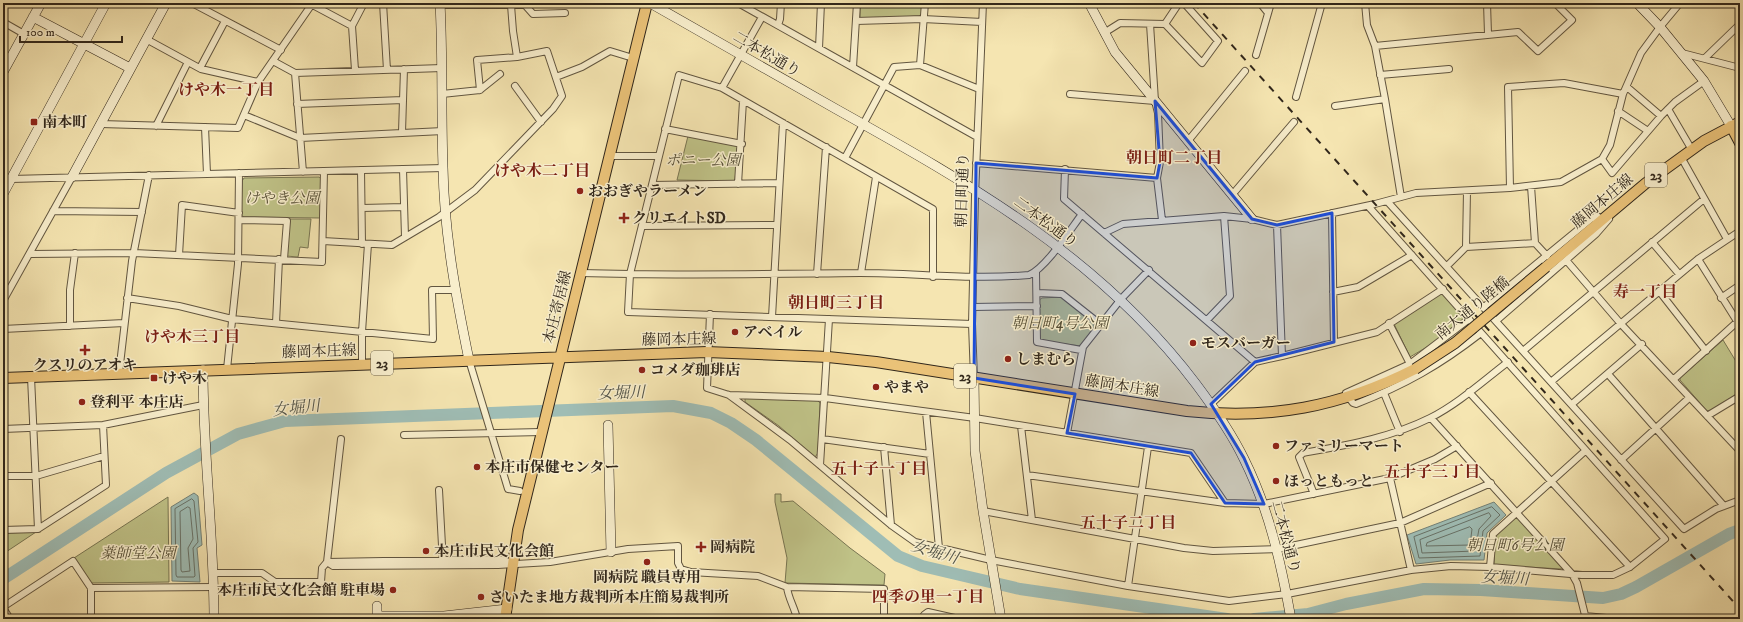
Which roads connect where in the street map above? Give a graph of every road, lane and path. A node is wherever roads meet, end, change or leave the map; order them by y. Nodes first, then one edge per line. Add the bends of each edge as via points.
1 (41, 3) edge
2 (106, 3) edge
3 (166, 3) edge
4 (192, 3) edge
5 (364, 3) edge
6 (383, 3) edge
7 (647, 3) edge
8 (650, 3) edge
9 (738, 3) edge
10 (781, 3) edge
11 (821, 3) edge
12 (857, 3) edge
13 (925, 3) edge
14 (983, 3) edge
15 (1090, 3) edge
16 (1179, 3) edge
17 (1184, 3) edge
18 (1260, 3) edge
19 (1271, 3) edge
20 (1322, 3) edge
21 (1365, 3) edge
22 (1487, 3) edge
23 (1555, 3) edge
24 (1637, 3) edge
25 (1680, 3) edge
26 (310, 4) edge
27 (511, 5) junction
28 (442, 6) edge
29 (565, 13) dead end
30 (1268, 13) junction
31 (33, 17) junction
32 (762, 17) junction
33 (923, 19) junction
34 (225, 20) junction
35 (856, 21) junction
36 (3, 22) edge
37 (982, 22) junction
38 (1150, 24) junction
39 (1165, 24) junction
40 (1739, 25) edge
41 (352, 26) junction
42 (778, 26) junction
43 (1660, 27) junction
44 (1104, 33) junction
45 (24, 34) junction
46 (1488, 34) junction
47 (146, 39) junction
48 (84, 45) junction
49 (1375, 46) junction
50 (819, 48) junction
51 (281, 50) junction
52 (1682, 53) junction
53 (1256, 55) dead end
54 (741, 56) junction
55 (517, 57) junction
56 (633, 58) junction
57 (1705, 58) junction
58 (273, 61) junction
59 (188, 62) junction
60 (920, 66) junction
61 (853, 67) junction
62 (130, 68) junction
63 (200, 68) junction
64 (442, 68) junction
65 (1740, 68) edge
66 (404, 69) junction
67 (1449, 69) dead end
68 (355, 70) junction
69 (388, 70) junction
70 (1245, 71) dead end
71 (3, 72) edge
72 (295, 73) junction
73 (500, 74) dead end
74 (1380, 75) junction
75 (556, 77) junction
76 (1704, 81) junction
77 (258, 82) junction
78 (884, 84) junction
79 (515, 86) dead end
80 (1627, 87) junction
81 (722, 88) junction
82 (979, 89) junction
83 (480, 90) junction
84 (442, 94) junction
85 (1070, 94) dead end
86 (1623, 94) junction
87 (1296, 97) dead end
88 (403, 100) junction
89 (1385, 100) junction
90 (743, 101) junction
91 (1155, 101) junction
92 (297, 104) junction
93 (1335, 106) dead end
94 (1668, 109) junction
95 (1618, 111) junction
96 (244, 115) junction
97 (1661, 116) junction
98 (540, 122) junction
99 (1294, 122) dead end
100 (783, 123) junction
101 (101, 124) junction
102 (863, 124) junction
103 (1735, 124) edge
104 (156, 126) junction
105 (205, 127) junction
106 (665, 129) junction
107 (443, 131) junction
108 (1648, 131) junction
109 (402, 132) junction
110 (977, 137) junction
111 (300, 138) junction
112 (1188, 141) junction
113 (1740, 143) edge
114 (742, 144) junction
115 (826, 147) junction
116 (1692, 150) junction
117 (610, 156) junction
118 (659, 156) junction
119 (1681, 157) junction
120 (845, 158) junction
121 (1602, 159) junction
122 (976, 163) junction
123 (443, 168) junction
124 (403, 169) junction
125 (1065, 169) junction
126 (361, 170) junction
127 (324, 171) junction
128 (303, 172) junction
129 (239, 173) junction
130 (207, 174) junction
131 (149, 176) junction
132 (72, 177) junction
133 (876, 177) junction
134 (1157, 178) junction
135 (7, 179) edge
136 (779, 183) junction
137 (738, 184) junction
138 (652, 185) junction
139 (1531, 186) junction
140 (1510, 188) junction
141 (975, 189) junction
142 (1466, 191) junction
143 (3, 194) edge
144 (1232, 195) junction
145 (1401, 197) junction
146 (1704, 199) junction
147 (1387, 200) junction
148 (1368, 206) junction
149 (404, 207) junction
150 (362, 208) junction
151 (53, 212) junction
152 (142, 212) junction
153 (446, 212) junction
154 (1611, 212) junction
155 (239, 213) junction
156 (1332, 213) junction
157 (1082, 214) junction
158 (1224, 216) junction
159 (1252, 219) junction
160 (238, 220) junction
161 (1162, 220) junction
162 (1602, 220) junction
163 (776, 225) junction
164 (1277, 225) junction
165 (642, 226) junction
166 (1740, 231) edge
167 (1104, 233) junction
168 (405, 237) junction
169 (1727, 239) junction
170 (322, 241) junction
171 (1652, 242) junction
172 (1535, 243) junction
173 (365, 244) junction
174 (1058, 247) junction
175 (1466, 248) junction
176 (134, 253) junction
177 (31, 254) junction
178 (75, 254) junction
179 (179, 255) junction
180 (1412, 255) junction
181 (1547, 256) junction
182 (238, 258) junction
183 (281, 259) junction
184 (1698, 259) junction
185 (1566, 260) junction
186 (1448, 266) junction
187 (1546, 267) joint
188 (1149, 270) junction
189 (1036, 272) junction
190 (581, 273) junction
191 (861, 273) junction
192 (630, 274) junction
193 (773, 274) junction
194 (817, 274) junction
195 (1679, 274) junction
196 (933, 276) junction
197 (973, 278) junction
198 (1740, 285) edge
199 (1443, 289) junction
200 (455, 290) junction
201 (1659, 290) junction
202 (1594, 291) junction
203 (1333, 292) junction
204 (1037, 294) junction
205 (127, 298) junction
206 (1721, 298) junction
207 (1121, 299) junction
208 (3, 300) edge
209 (1037, 306) junction
210 (973, 307) junction
211 (1484, 307) junction
212 (710, 314) junction
213 (772, 317) junction
214 (232, 319) junction
215 (829, 319) junction
216 (1469, 319) junction
217 (1207, 320) junction
218 (1496, 321) junction
219 (124, 323) junction
220 (276, 323) junction
221 (1390, 323) junction
222 (972, 324) junction
223 (1100, 324) junction
224 (1621, 324) junction
225 (1739, 324) edge
226 (70, 326) junction
227 (3, 329) edge
228 (362, 332) junction
229 (1481, 333) junction
230 (1334, 342) junction
231 (1642, 344) junction
232 (1081, 350) junction
233 (1523, 351) junction
234 (1706, 351) junction
235 (707, 352) junction
236 (560, 356) junction
237 (1282, 356) junction
238 (828, 358) junction
239 (469, 360) junction
240 (1255, 362) junction
241 (1508, 362) junction
242 (362, 364) junction
243 (1412, 366) junction
244 (227, 369) junction
245 (204, 370) junction
246 (119, 373) junction
247 (1608, 374) junction
248 (31, 377) junction
249 (3, 378) edge
250 (974, 378) junction
251 (1674, 379) junction
252 (1552, 381) junction
253 (1469, 392) junction
254 (1384, 393) junction
255 (1075, 394) junction
256 (729, 395) junction
257 (1740, 396) edge
258 (825, 398) junction
259 (1690, 398) junction
260 (1344, 399) junction
261 (1211, 404) junction
262 (1572, 404) junction
263 (204, 406) junction
264 (926, 412) junction
265 (1219, 414) junction
266 (1707, 416) junction
267 (975, 418) junction
268 (1432, 418) junction
269 (608, 425) dead end
270 (103, 426) junction
271 (1021, 426) junction
272 (34, 428) junction
273 (3, 429) edge
274 (492, 430) junction
275 (1655, 430) junction
276 (541, 431) junction
277 (1400, 432) junction
278 (1067, 434) junction
279 (404, 435) dead end
280 (341, 439) dead end
281 (822, 439) junction
282 (1457, 446) junction
283 (884, 447) junction
284 (1148, 447) junction
285 (1739, 448) edge
286 (1585, 451) junction
287 (930, 454) junction
288 (104, 456) junction
289 (1620, 460) junction
290 (820, 464) junction
291 (1027, 475) junction
292 (3, 476) edge
293 (36, 476) junction
294 (1390, 478) junction
295 (1551, 481) junction
296 (1491, 483) junction
297 (439, 490) dead end
298 (520, 491) dead end
299 (1142, 491) junction
300 (1314, 494) junction
301 (1740, 500) edge
302 (1225, 504) junction
303 (1264, 504) junction
304 (1724, 506) junction
305 (983, 511) junction
306 (1517, 512) junction
307 (1032, 520) junction
308 (1400, 523) junction
309 (891, 525) junction
310 (38, 529) junction
311 (3, 530) edge
312 (1135, 539) junction
313 (939, 548) junction
314 (1277, 549) junction
315 (611, 552) junction
316 (327, 562) junction
317 (991, 562) junction
318 (443, 563) junction
319 (512, 563) junction
320 (1490, 567) junction
321 (1630, 567) junction
322 (1411, 570) junction
323 (214, 573) junction
324 (1572, 574) junction
325 (1128, 586) junction
326 (214, 587) junction
327 (786, 587) junction
328 (91, 588) junction
329 (1287, 594) junction
330 (377, 606) dead end
331 (3, 607) edge
332 (506, 614) edge
333 (1585, 616) edge
334 (10, 619) edge
335 (91, 619) edge
336 (214, 619) edge
337 (797, 619) edge
338 (884, 619) edge
339 (924, 619) edge
340 (959, 619) edge
341 (1001, 619) edge
342 (1291, 619) edge
343 (1616, 619) edge

1 - 31 street
2 - 48 street
3 - 47 street
4 - 34 street
5 - 41 street
6 - 69 street
7 - 56 main road, 本庄寄居線
8 - 54 street, 二本松通り
9 - 32 street
10 - 42 street
11 - 50 street
12 - 35 street
13 - 33 street
14 - 37 street, 朝日町通り
15 - 44 street
16 - 39 street
17 - 39 street via 1218,41 1202,62
18 - 30 street
19 - 30 street
20 - 87 street
21 - 49 street via 1367,25
22 - 46 street
23 - 46 street via 1572,20 1538,51 1518,32
24 - 43 street
25 - 43 street
26 - 41 street
26 - 51 street
27 - 28 street
27 - 29 street via 525,5 533,14
27 - 55 street
28 - 64 street
30 - 53 street
31 - 45 street
31 - 48 street
32 - 42 street
32 - 54 street
33 - 35 street
33 - 37 street
33 - 60 street
34 - 51 street
34 - 63 street
35 - 61 street
36 - 45 street
37 - 82 street, 朝日町通り
38 - 39 street
38 - 44 street via 1120,23
38 - 91 street
40 - 57 street
41 - 68 street
42 - 50 street
43 - 52 street
43 - 80 street via 1641,53
44 - 91 street via 1115,52
45 - 71 street
46 - 49 street
47 - 59 street
47 - 62 street
48 - 62 street
48 - 135 street
49 - 74 street
50 - 61 street
51 - 58 street
52 - 57 street
52 - 76 street
54 - 81 street
54 - 102 street, 二本松通り
55 - 75 street via 547,51
55 - 83 street via 477,60
56 - 75 street via 610,51 582,67
56 - 117 main road, 本庄寄居線
57 - 65 street
58 - 72 street
58 - 77 street
59 - 63 street
59 - 104 street
60 - 78 street via 894,67
60 - 82 street
61 - 78 street
62 - 101 street
63 - 77 street
64 - 66 street
64 - 84 street
66 - 69 street
66 - 88 street
67 - 74 street
68 - 69 street
68 - 72 street
70 - 112 street
72 - 92 street
73 - 83 street
74 - 89 street
75 - 98 street via 562,96
76 - 94 street
76 - 103 street
77 - 96 street
78 - 102 street
78 - 110 street
79 - 98 street
80 - 86 street
80 - 97 street
81 - 90 street
81 - 106 street via 679,75
82 - 110 street, 朝日町通り
83 - 84 street
84 - 107 street
85 - 91 street
86 - 95 street
86 - 140 street via 1564,83 1508,87
88 - 92 street
88 - 109 street
89 - 93 street
89 - 145 street
90 - 100 street
90 - 114 street
91 - 112 street
91 - 134 street via 1158,113 1160,162
92 - 111 street
94 - 97 street
94 - 116 street
95 - 108 street
95 - 121 street via 1610,145
96 - 105 street via 238,128
96 - 111 street
97 - 108 street
98 - 153 street via 475,190
99 - 144 street
100 - 115 street
100 - 136 street
101 - 104 street
101 - 132 street
102 - 120 street
102 - 141 street, 二本松通り
103 - 113 main road
103 - 116 main road, 藤岡本庄線 / 23
104 - 105 street
105 - 130 street
106 - 114 street
106 - 118 street
107 - 109 street
107 - 123 street
108 - 121 street via 1612,173
109 - 111 street
110 - 122 street, 朝日町通り
111 - 128 street
112 - 144 street
114 - 137 street
115 - 120 street
115 - 194 street
116 - 119 main road, 藤岡本庄線 / 23
117 - 118 street
117 - 190 main road, 本庄寄居線
118 - 138 street
119 - 146 street
119 - 154 main road, 藤岡本庄線 / 23
120 - 133 street
121 - 139 street via 1561,182
122 - 125 street
122 - 141 street, 朝日町通り
123 - 124 street
123 - 153 street
124 - 126 street
124 - 149 street
125 - 134 street
125 - 157 street via 1064,199
126 - 127 street
126 - 150 street
127 - 128 street
127 - 170 street
128 - 129 street
129 - 130 street
129 - 155 street
130 - 131 street
131 - 132 street
131 - 152 street
132 - 135 street
132 - 151 street
133 - 191 street
133 - 196 street via 933,209
134 - 161 street
135 - 143 street
136 - 137 street
136 - 163 street
137 - 138 street
138 - 165 street
139 - 140 street
139 - 172 street
140 - 142 street
141 - 174 street, 二本松通り
141 - 197 street, 朝日町通り
142 - 145 street via 1416,193
142 - 175 street
144 - 159 street
145 - 147 street
146 - 169 street
146 - 171 street
147 - 148 street
147 - 186 street
148 - 156 street
148 - 180 street
149 - 150 street
149 - 168 street
150 - 173 street
151 - 152 street
151 - 177 street
152 - 176 street
153 - 168 street
153 - 200 street
154 - 162 main road, 藤岡本庄線 / 23
154 - 185 street via 1610,218 1596,234
155 - 160 street
155 - 179 street via 182,205
156 - 164 street
156 - 203 street
157 - 167 street
157 - 174 street
158 - 159 street
158 - 161 street
158 - 217 street via 1230,296
159 - 164 street
160 - 182 street
160 - 183 street via 287,221
161 - 167 street via 1122,224
162 - 181 street via 1594,217
162 - 187 main road, 藤岡本庄線 / 23
163 - 165 street
163 - 193 street
164 - 237 street
165 - 192 street
166 - 169 street
167 - 188 street
168 - 173 street via 392,245
169 - 184 street
170 - 173 street
170 - 183 street via 322,262
171 - 195 street
171 - 202 street
172 - 175 street
172 - 181 street
173 - 228 street
174 - 189 street
174 - 207 street, 二本松通り
175 - 186 street
176 - 178 street
176 - 179 street
176 - 205 street
177 - 178 street
177 - 208 street
178 - 226 street via 70,290
179 - 182 street
180 - 199 street
180 - 203 street via 1358,287
181 - 211 street
182 - 183 street
182 - 214 street
183 - 220 street
184 - 195 street
184 - 206 street
185 - 202 street
185 - 218 street
186 - 211 street
187 - 243 main road, 南大通り陸橋 / 23, bridge via 1455,344
188 - 207 street
188 - 217 street
189 - 197 street via 1019,276
189 - 204 street
190 - 192 street
190 - 236 main road, 本庄寄居線
191 - 194 street
191 - 196 street
192 - 193 street
192 - 212 street via 628,312
193 - 194 street
193 - 213 street
195 - 201 street
196 - 197 street
197 - 210 street, 朝日町通り
198 - 206 street
199 - 216 street
199 - 221 street
200 - 228 street via 432,290 433,339
200 - 239 street
201 - 224 street
201 - 234 street
202 - 224 street
202 - 233 street
203 - 230 street
204 - 209 street
204 - 223 street via 1062,294
205 - 214 street via 179,306
205 - 219 street
206 - 225 street
207 - 223 street
207 - 261 street, 二本松通り via 1174,355
209 - 210 street
209 - 232 street via 1037,342
210 - 222 street, 朝日町通り
211 - 218 street
212 - 213 street
212 - 235 street
213 - 215 street
214 - 220 street
214 - 244 street
215 - 222 street
215 - 238 street
216 - 229 street
216 - 243 street
217 - 240 street
218 - 233 street
219 - 226 street
219 - 246 street
220 - 228 street
221 - 230 street via 1377,332
221 - 243 street
222 - 250 street, 朝日町通り
223 - 232 street
224 - 231 street
224 - 252 street
225 - 234 street
226 - 227 street
228 - 242 street
229 - 241 street
229 - 254 street via 1443,362
230 - 237 street
231 - 247 street
231 - 251 street
232 - 255 street
233 - 252 street
234 - 251 street
235 - 236 main road, 藤岡本庄線 / 23
235 - 238 main road, 藤岡本庄線 / 23
235 - 256 street via 706,388
236 - 239 main road, 藤岡本庄線 / 23
236 - 276 main road, 本庄寄居線
237 - 240 street
238 - 250 main road, 藤岡本庄線 / 23 via 876,362
238 - 258 street
239 - 242 main road, 藤岡本庄線 / 23
239 - 274 street
240 - 261 street
241 - 253 street
241 - 286 street
242 - 244 main road, 藤岡本庄線 / 23
243 - 260 main road, 藤岡本庄線 / 23 via 1380,386
244 - 245 main road, 藤岡本庄線 / 23
245 - 246 main road, 藤岡本庄線 / 23
245 - 263 street
246 - 248 main road, 藤岡本庄線 / 23
247 - 262 street
247 - 275 street
248 - 249 main road, 藤岡本庄線 / 23
248 - 272 street
250 - 255 main road, 藤岡本庄線 / 23
250 - 267 street
251 - 259 street
252 - 262 street
253 - 268 street
253 - 295 street
254 - 260 street via 1356,404
254 - 277 street
255 - 265 main road, 藤岡本庄線 / 23
255 - 278 street
256 - 258 street
256 - 290 street
257 - 266 street
258 - 264 street
258 - 281 street
259 - 266 street
259 - 275 street
260 - 265 main road, 藤岡本庄線 / 23 via 1291,410
261 - 265 street, 二本松通り
262 - 289 street
263 - 270 street
263 - 323 street
264 - 267 street
264 - 287 street
265 - 303 street, 二本松通り via 1244,458
266 - 285 street
267 - 271 street
267 - 305 street via 975,451
268 - 277 street
268 - 282 street
269 - 315 street
270 - 272 street
270 - 288 street
271 - 278 street
271 - 291 street
272 - 273 street
272 - 293 street
274 - 276 street
274 - 279 street
274 - 298 street via 508,489
275 - 289 street
275 - 304 street
276 - 319 main road, 本庄寄居線
277 - 300 street via 1368,442 1303,453 1299,457
278 - 284 street
280 - 316 street
281 - 283 street
281 - 290 street
282 - 294 street via 1435,459
282 - 296 street
283 - 287 street
283 - 309 street
284 - 299 street
284 - 302 street via 1191,453
286 - 295 street
286 - 321 street via 1665,539
287 - 313 street
288 - 293 street
288 - 310 street via 106,485
289 - 304 street via 1684,529
290 - 309 street
291 - 299 street
291 - 307 street
292 - 293 street
293 - 310 street
294 - 300 street
294 - 308 street
295 - 306 street
295 - 321 street
296 - 306 street
296 - 308 street
297 - 318 street
299 - 302 street
299 - 312 street
300 - 303 street
301 - 304 street
302 - 303 street
303 - 314 street, 二本松通り
305 - 307 street
305 - 317 street
306 - 320 street via 1493,534
306 - 324 street
307 - 312 street
308 - 314 street
308 - 322 street
309 - 313 street via 915,542
310 - 311 street
312 - 314 street via 1213,552
312 - 325 street
313 - 317 street
314 - 329 street, 二本松通り
315 - 319 street via 550,562
315 - 327 street via 678,546 678,563 686,570 758,576
316 - 318 street
316 - 323 street via 322,568 321,582 275,582 262,573
317 - 325 street
317 - 341 street
318 - 319 street via 498,559
319 - 332 main road, 本庄寄居線
320 - 322 street via 1451,566
320 - 324 street
321 - 324 street via 1613,575
322 - 329 street
323 - 326 street
324 - 333 street via 1577,583
325 - 329 street via 1229,601
326 - 328 street
326 - 336 street
327 - 337 street
327 - 338 street via 884,589
328 - 331 street via 73,561
328 - 335 street
329 - 342 street, 二本松通り
330 - 332 street via 377,616
331 - 334 street
333 - 343 street
339 - 340 street via 928,612

